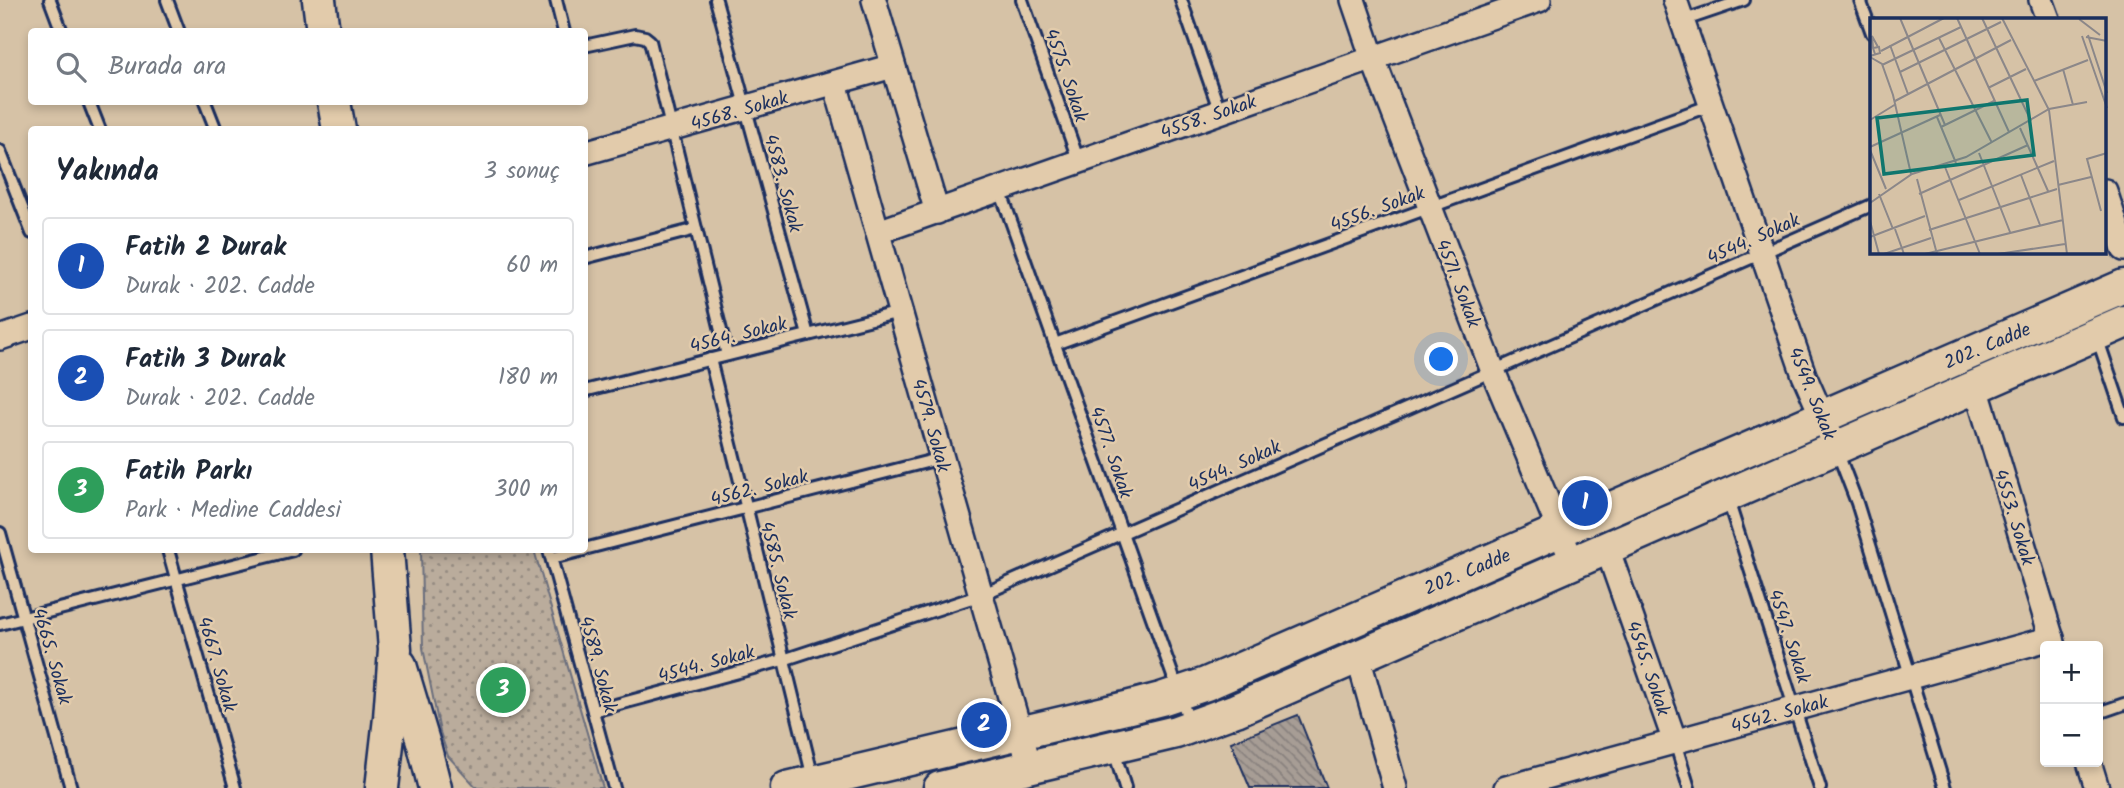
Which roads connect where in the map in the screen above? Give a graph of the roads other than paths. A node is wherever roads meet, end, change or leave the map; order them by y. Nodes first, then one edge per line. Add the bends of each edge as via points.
1 (50, 0) edge
2 (167, 0) edge
3 (318, 0) edge
4 (556, 0) edge
5 (716, 0) edge
6 (874, 0) edge
7 (1022, 0) edge
8 (1181, 0) edge
9 (1353, 0) edge
10 (1744, 0) edge
11 (1860, 0) edge
12 (2041, 0) edge
13 (1526, 2) edge
14 (1678, 11) edge
15 (2048, 18) edge
16 (60, 28) edge
17 (178, 28) edge
18 (322, 28) edge
19 (563, 28) edge
20 (1870, 28) edge
21 (588, 45) edge
22 (1373, 59) junction
23 (893, 66) junction
24 (835, 83) junction
25 (90, 105) edge
26 (206, 105) edge
27 (335, 105) edge
28 (1711, 105) junction
29 (745, 108) junction
30 (1220, 112) junction
31 (98, 126) edge
32 (214, 126) edge
33 (338, 126) edge
34 (671, 128) junction
35 (0, 151) edge
36 (588, 152) edge
37 (1079, 162) junction
38 (1000, 190) junction
39 (2106, 194) edge
40 (1870, 206) edge
41 (1430, 208) junction
42 (937, 212) junction
43 (28, 223) edge
44 (696, 229) junction
45 (878, 232) junction
46 (2124, 250) edge
47 (1762, 253) junction
48 (588, 257) edge
49 (2124, 286) edge
50 (900, 312) junction
51 (28, 328) edge
52 (2110, 328) edge
53 (808, 335) junction
54 (0, 338) edge
55 (1055, 344) junction
56 (727, 355) junction
57 (710, 359) junction
58 (1493, 371) junction
59 (1976, 387) junction
60 (588, 390) edge
61 (1822, 417) junction
62 (2124, 417) edge
63 (1836, 448) junction
64 (942, 458) junction
65 (1727, 496) junction
66 (746, 508) junction
67 (1559, 530) junction
68 (0, 533) edge
69 (1122, 533) junction
70 (588, 548) edge
71 (1607, 548) junction
72 (169, 553) edge
73 (280, 553) edge
74 (387, 553) edge
75 (550, 554) edge
76 (1573, 563) junction
77 (176, 579) junction
78 (981, 595) junction
79 (24, 618) junction
80 (0, 624) edge
81 (2053, 641) edge
82 (2040, 645) edge
83 (395, 649) junction
84 (1358, 657) junction
85 (783, 660) junction
86 (1912, 677) junction
87 (1179, 693) junction
88 (2124, 704) edge
89 (1795, 709) junction
90 (593, 711) junction
91 (2103, 711) edge
92 (1191, 727) junction
93 (1020, 733) junction
94 (1675, 742) junction
95 (1113, 747) junction
96 (1030, 766) junction
97 (2091, 767) edge
98 (805, 786) edge
99 (71, 788) edge
100 (235, 788) edge
101 (382, 788) edge
102 (435, 788) edge
103 (614, 788) edge
104 (940, 788) edge
105 (1125, 788) edge
106 (1395, 788) edge
107 (1506, 788) edge
108 (1689, 788) edge
109 (1820, 788) edge
110 (1945, 788) edge
111 (2097, 788) edge

1 - 16 lane
2 - 17 lane
3 - 18 main road
4 - 19 lane
5 - 29 lane, 4583. Sokak
6 - 23 street
7 - 37 lane, 4575. Sokak
8 - 30 lane
9 - 22 street, 4571. Sokak
10 - 14 lane
11 - 20 lane
12 - 15 street
13 - 22 street, 4558. Sokak
14 - 28 street, 4549. Sokak
21 - 34 lane via 645,37 652,46
22 - 30 street, 4558. Sokak
22 - 41 street, 4571. Sokak
23 - 24 street, 4568. Sokak
23 - 42 street
24 - 29 street, 4568. Sokak
24 - 45 street, 4579. Sokak
25 - 31 lane
26 - 32 lane
27 - 33 main road
28 - 41 lane, 4556. Sokak
28 - 47 street, 4549. Sokak
29 - 34 street, 4568. Sokak
29 - 53 lane, 4583. Sokak
30 - 37 street, 4558. Sokak
34 - 36 street, 4568. Sokak
34 - 44 lane
35 - 43 lane
37 - 38 street, 4558. Sokak
38 - 42 street, 4558. Sokak
38 - 55 lane, 4577. Sokak
39 - 46 street
40 - 47 lane, 4544. Sokak
41 - 55 lane, 4556. Sokak
41 - 58 street, 4571. Sokak
42 - 45 street, 4558. Sokak
44 - 48 lane
44 - 56 lane
45 - 50 street, 4579. Sokak
47 - 58 lane, 4544. Sokak
47 - 61 street, 4549. Sokak
49 - 61 main road, 202. Cadde
50 - 53 lane, 4564. Sokak
50 - 64 street, 4579. Sokak
51 - 54 street
52 - 59 main road, 202. Cadde
52 - 62 lane
53 - 56 lane, 4564. Sokak
55 - 69 lane, 4577. Sokak
56 - 57 lane, 4564. Sokak
57 - 60 lane, 4564. Sokak
57 - 66 lane, 4585. Sokak
58 - 67 street, 4571. Sokak
58 - 69 lane, 4544. Sokak
59 - 63 main road, 202. Cadde
59 - 81 street, 4553. Sokak
61 - 63 street, 4549. Sokak
61 - 67 main road, 202. Cadde
63 - 65 main road, 202. Cadde
63 - 86 lane, 4549. Sokak
64 - 66 lane, 4562. Sokak
64 - 78 street, 4579. Sokak
65 - 71 main road, 202. Cadde
65 - 89 lane, 4547. Sokak
66 - 70 lane, 4562. Sokak
66 - 85 lane, 4585. Sokak
67 - 76 street, 4571. Sokak
67 - 87 main road, 202. Cadde
68 - 79 lane, 4665. Sokak
69 - 78 lane, 4544. Sokak
69 - 87 lane, 4577. Sokak
71 - 76 main road, 202. Cadde
71 - 94 street, 4545. Sokak
72 - 77 lane, 4667. Sokak
73 - 77 lane
74 - 83 main road
75 - 90 lane, 4589. Sokak
76 - 84 main road, 202. Cadde
77 - 79 lane
77 - 100 lane, 4667. Sokak
78 - 85 lane, 4544. Sokak
78 - 93 street, 4579. Sokak
79 - 80 lane
79 - 99 lane, 4665. Sokak
82 - 86 street, 4542. Sokak
83 - 101 main road
83 - 102 main road
84 - 92 main road, 202. Cadde
84 - 106 street
85 - 90 lane, 4544. Sokak
85 - 98 lane, 4585. Sokak
86 - 89 street, 4542. Sokak
86 - 110 lane, 4549. Sokak
87 - 92 lane, 4577. Sokak
87 - 93 main road, 202. Cadde
88 - 91 lane
89 - 94 street, 4542. Sokak
89 - 109 lane, 4547. Sokak
90 - 103 lane, 4589. Sokak
92 - 95 main road, 202. Cadde
93 - 96 street, 4579. Sokak
93 - 98 main road, 202. Cadde
94 - 107 street, 4542. Sokak
94 - 108 lane, 4545. Sokak
95 - 96 main road, 202. Cadde
95 - 105 lane
96 - 104 main road, 202. Cadde
97 - 111 street

